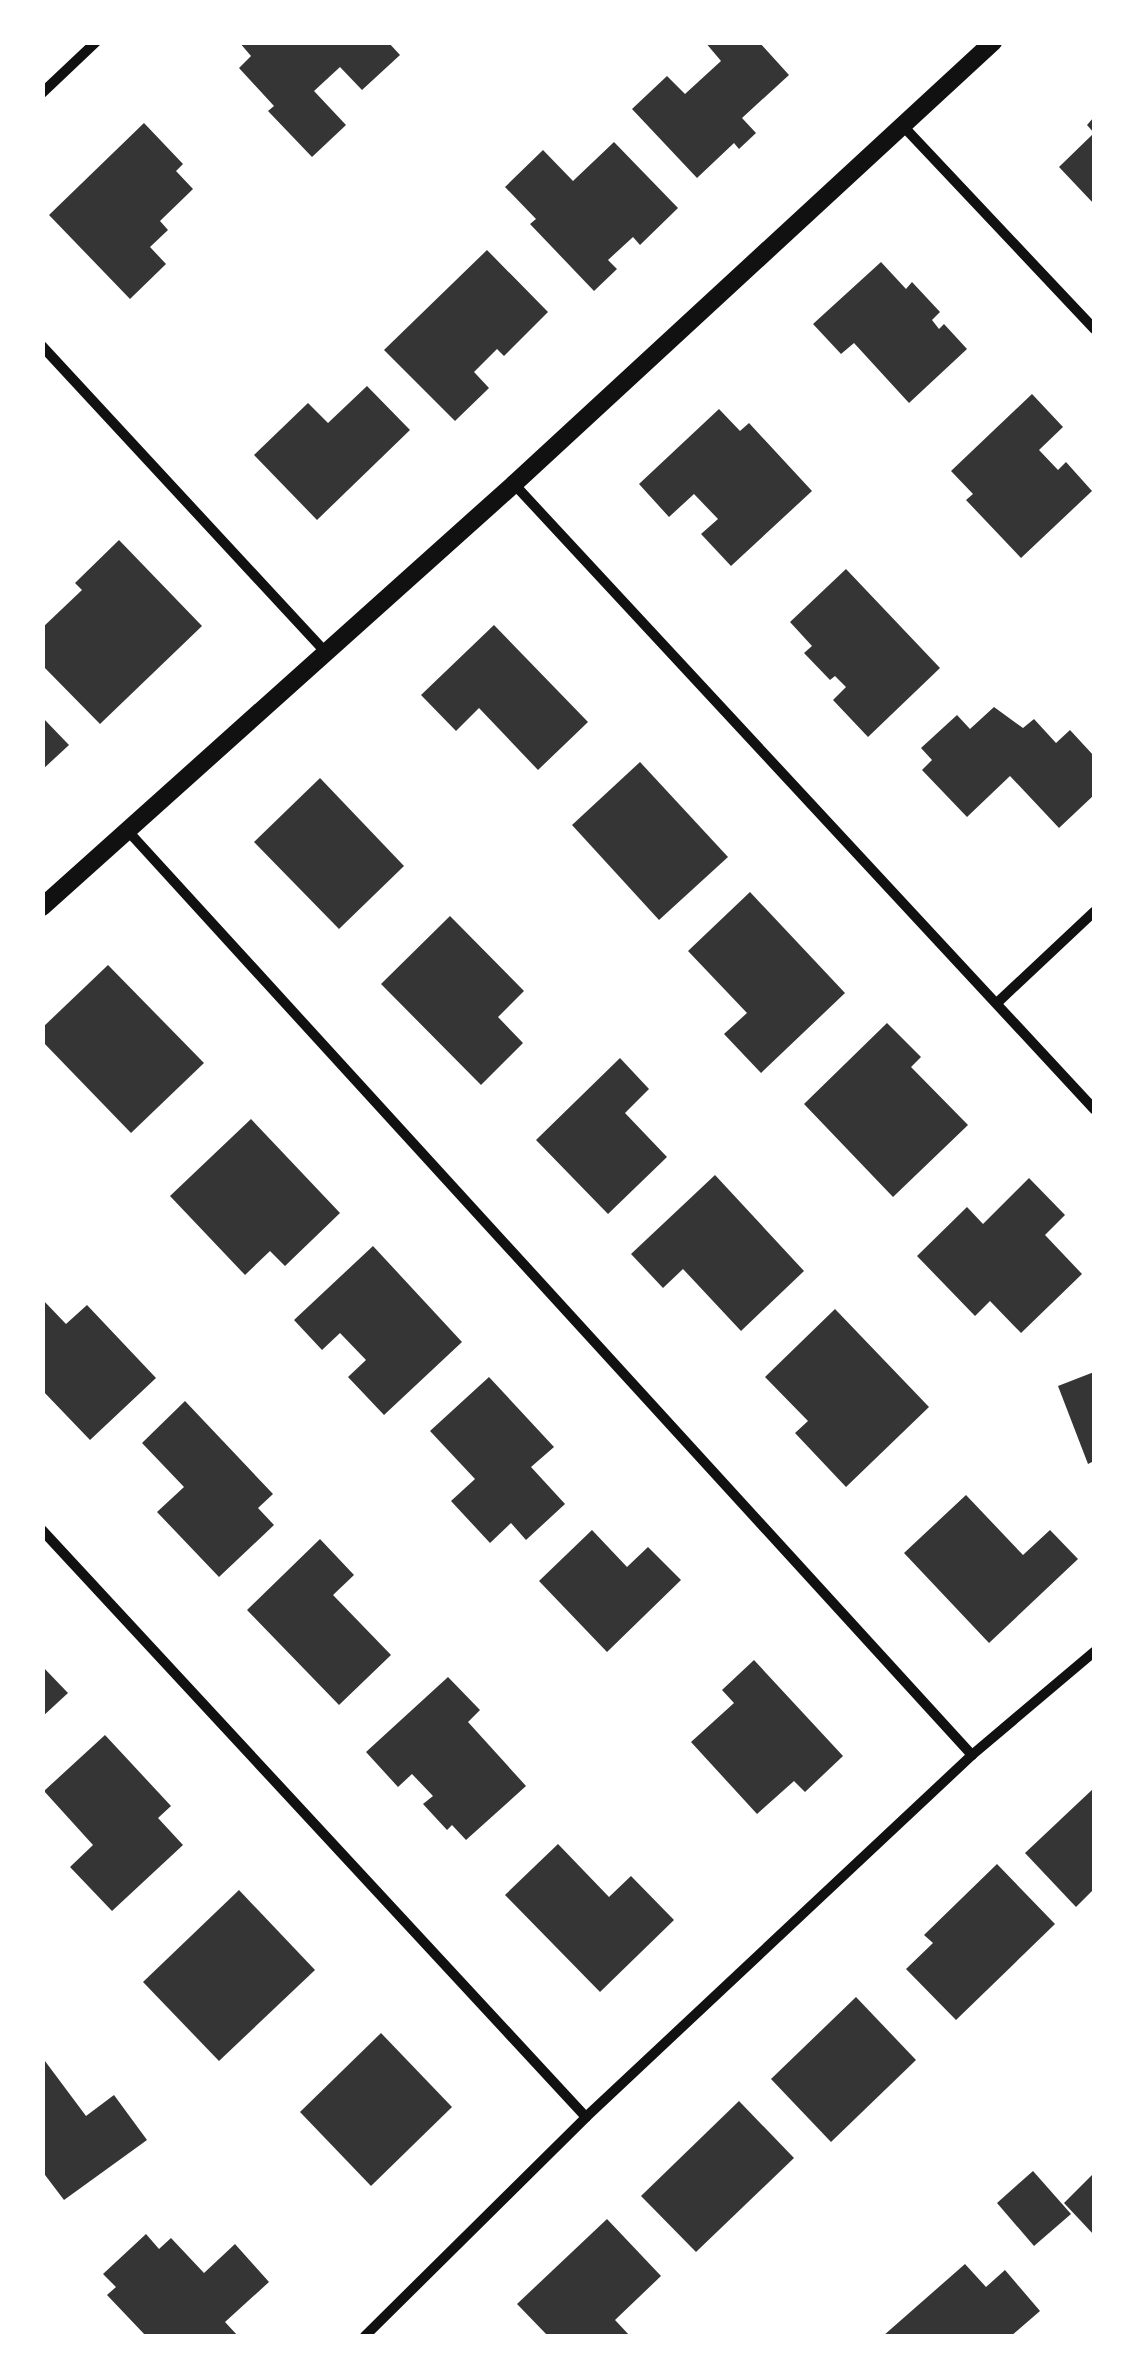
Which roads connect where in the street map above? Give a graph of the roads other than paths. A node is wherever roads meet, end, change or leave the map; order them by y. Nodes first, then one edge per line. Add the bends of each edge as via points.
1 (96, 42) edge
2 (993, 42) edge
3 (42, 92) edge
4 (903, 126) junction
5 (1094, 329) edge
6 (42, 346) edge
7 (514, 484) junction
8 (326, 652) junction
9 (126, 830) junction
10 (42, 907) edge
11 (1094, 912) edge
12 (998, 1002) junction
13 (1094, 1109) edge
14 (42, 1530) edge
15 (1094, 1652) edge
16 (972, 1755) junction
17 (586, 2118) junction
18 (364, 2336) edge

1 - 3 street
2 - 4 street
4 - 5 street
4 - 7 street
6 - 8 street
7 - 8 street
7 - 12 street
8 - 9 street
9 - 10 street
9 - 16 street
11 - 12 street
12 - 13 street
14 - 17 street
15 - 16 street
16 - 17 street
17 - 18 street

